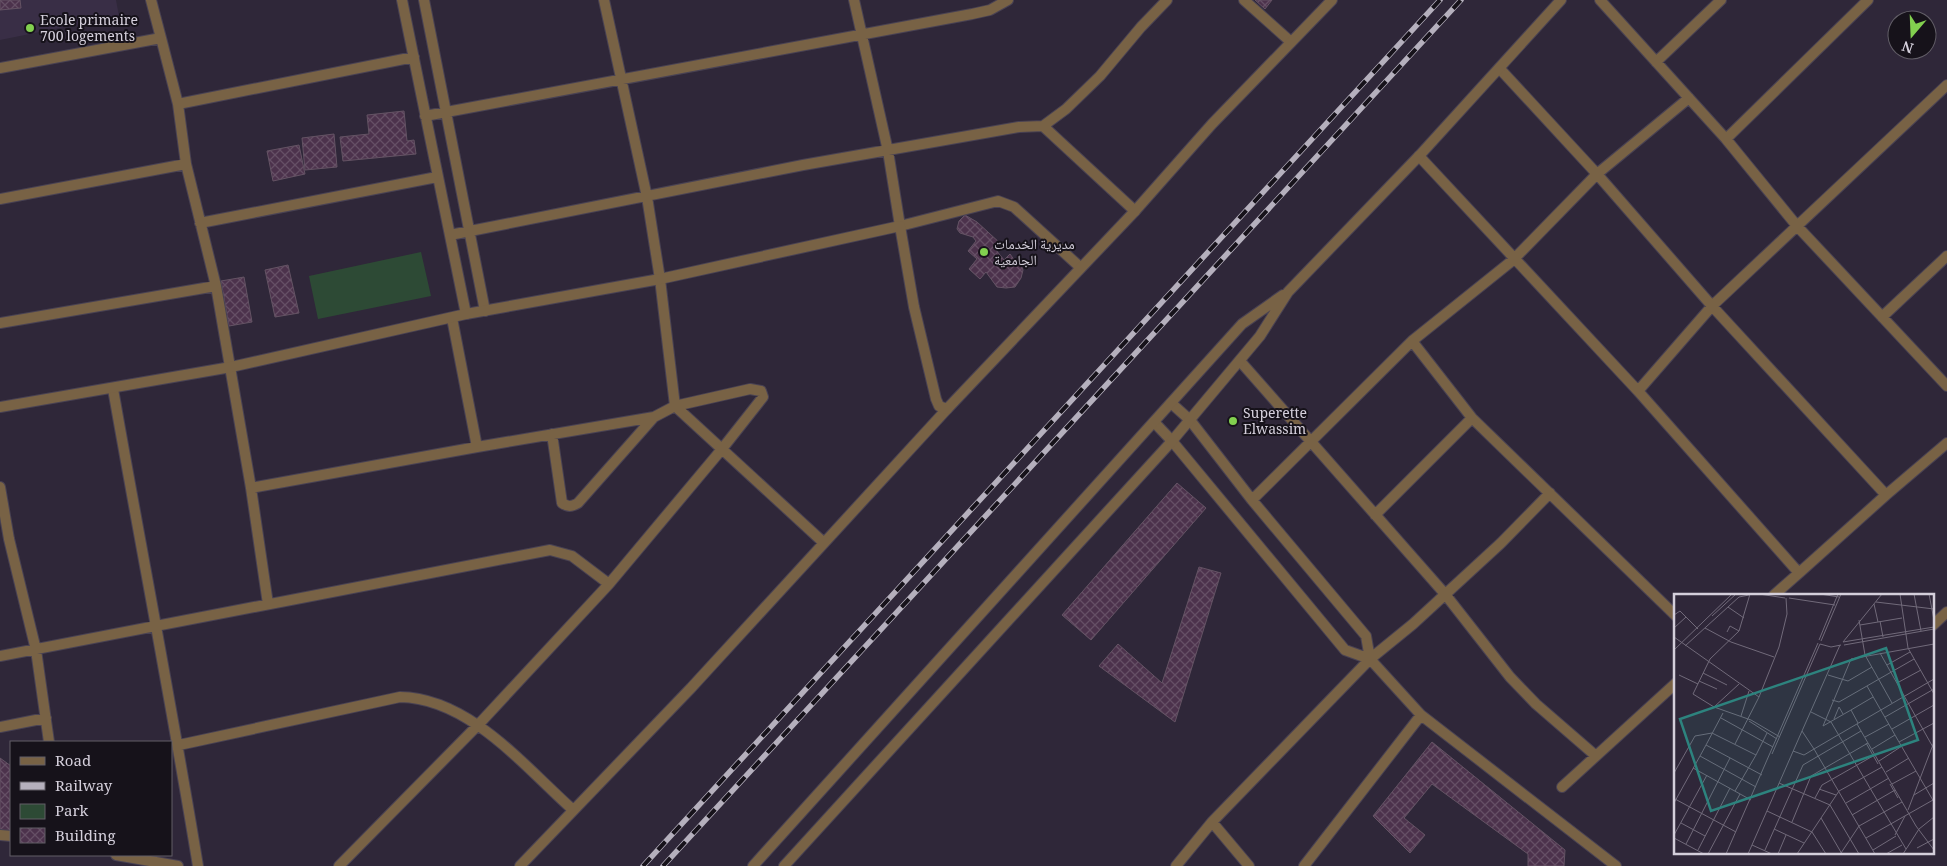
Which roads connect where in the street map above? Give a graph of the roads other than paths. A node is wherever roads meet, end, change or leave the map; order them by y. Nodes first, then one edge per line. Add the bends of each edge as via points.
1 (151, 0) edge
2 (402, 0) edge
3 (424, 0) edge
4 (604, 0) edge
5 (854, 0) edge
6 (1008, 0) edge
7 (1167, 0) edge
8 (1244, 0) edge
9 (1332, 0) edge
10 (1561, 0) edge
11 (1600, 0) edge
12 (1721, 0) edge
13 (1868, 0) edge
14 (860, 34) junction
15 (160, 38) junction
16 (1291, 42) junction
17 (414, 57) junction
18 (1656, 62) junction
19 (0, 68) edge
20 (1500, 69) junction
21 (621, 78) junction
22 (1947, 85) edge
23 (1689, 98) junction
24 (178, 104) junction
25 (444, 112) junction
26 (425, 116) junction
27 (1043, 126) junction
28 (1726, 139) junction
29 (888, 151) junction
30 (1419, 156) junction
31 (186, 164) junction
32 (1597, 174) junction
33 (437, 178) junction
34 (647, 197) junction
35 (0, 199) edge
36 (1135, 211) junction
37 (200, 223) junction
38 (900, 226) junction
39 (1797, 226) junction
40 (467, 232) junction
41 (450, 235) junction
42 (1947, 256) edge
43 (1513, 260) junction
44 (1080, 267) junction
45 (660, 279) junction
46 (216, 286) junction
47 (1288, 292) junction
48 (1712, 306) junction
49 (484, 311) junction
50 (466, 314) junction
51 (1882, 317) junction
52 (452, 318) junction
53 (0, 323) edge
54 (1412, 341) junction
55 (1240, 361) junction
56 (231, 367) junction
57 (1947, 386) edge
58 (113, 389) junction
59 (1638, 391) junction
60 (1171, 403) junction
61 (675, 406) junction
62 (0, 407) edge
63 (947, 409) junction
64 (654, 417) junction
65 (1472, 418) junction
66 (1190, 420) junction
67 (1154, 422) junction
68 (552, 434) junction
69 (1172, 441) junction
70 (1310, 443) junction
71 (1947, 443) edge
72 (477, 448) junction
73 (722, 449) junction
74 (0, 486) edge
75 (251, 488) junction
76 (1550, 493) junction
77 (1886, 495) junction
78 (1252, 500) junction
79 (1375, 515) junction
80 (4, 540) edge
81 (823, 542) junction
82 (1799, 573) junction
83 (609, 584) junction
84 (1445, 594) junction
85 (1775, 594) edge
86 (268, 604) junction
87 (1947, 612) edge
88 (1674, 614) edge
89 (1934, 623) edge
90 (154, 625) junction
91 (36, 650) junction
92 (0, 656) edge
93 (1370, 659) junction
94 (1674, 686) edge
95 (1421, 716) junction
96 (46, 718) junction
97 (479, 724) junction
98 (0, 727) edge
99 (49, 741) edge
100 (178, 745) junction
101 (1596, 756) junction
102 (1562, 787) dead end
103 (572, 809) junction
104 (1212, 822) junction
105 (122, 856) edge
106 (178, 866) edge
107 (198, 866) edge
108 (339, 866) edge
109 (520, 866) edge
110 (753, 866) edge
111 (784, 866) edge
112 (1176, 866) edge
113 (1249, 866) edge
114 (1304, 866) edge
115 (1616, 866) edge

1 - 15 street
2 - 17 street
3 - 25 street
4 - 21 street
5 - 14 street
6 - 14 street via 990,10
7 - 27 street via 1100,76
8 - 16 street
9 - 16 street
10 - 20 street
11 - 18 street
12 - 18 street
13 - 28 street
14 - 21 street
14 - 29 street
15 - 19 street
15 - 24 street
16 - 36 street
17 - 24 street
17 - 26 street
18 - 23 street
20 - 30 street
20 - 32 street
21 - 25 street
21 - 34 street
22 - 39 street
23 - 28 street
23 - 32 street
24 - 31 street
25 - 26 street
25 - 40 street
26 - 33 street
27 - 29 street via 1019,127
27 - 36 street
28 - 39 street
29 - 34 street
29 - 38 street
30 - 43 street
30 - 47 street
31 - 35 street
31 - 37 street
32 - 43 street
32 - 48 street
33 - 37 street
33 - 41 street
34 - 40 street
34 - 45 street
36 - 44 street
37 - 46 street
38 - 44 street via 989,202 1006,202
38 - 45 street
38 - 63 street via 914,307 936,399 939,406
39 - 48 street
39 - 51 street
40 - 41 street
40 - 49 street
41 - 50 street
42 - 51 street
43 - 54 street
43 - 59 street
44 - 63 street
45 - 49 street
45 - 61 street
46 - 53 street
46 - 56 street
47 - 55 street
47 - 60 street via 1242,324
48 - 59 street
48 - 77 street
49 - 50 street
50 - 52 street
51 - 57 street
52 - 56 street
52 - 72 street
54 - 65 street
54 - 70 street
55 - 66 street
55 - 70 street
56 - 58 street
56 - 75 street
58 - 62 street
58 - 90 street
59 - 82 street
60 - 66 street
60 - 67 street
61 - 64 street
61 - 73 street
61 - 73 street via 750,389 761,391 760,400
63 - 81 street
64 - 68 street
64 - 68 street via 572,506 562,502
65 - 76 street
65 - 79 street
66 - 69 street
66 - 78 street
67 - 69 street
67 - 110 street
68 - 72 street
69 - 93 street via 1345,650
69 - 111 street
70 - 78 street
70 - 79 street
71 - 77 street
72 - 75 street
73 - 81 street
73 - 83 street
74 - 80 street
75 - 86 street
76 - 84 street
76 - 88 street
77 - 82 street
78 - 93 street via 1366,636
79 - 84 street
80 - 91 street
81 - 103 street via 691,688
82 - 85 street
83 - 86 street via 572,556 550,550
83 - 97 street
84 - 93 street
84 - 101 street via 1510,677
86 - 90 street
87 - 89 street
90 - 91 street
90 - 100 street
91 - 92 street
91 - 96 street
93 - 95 street
93 - 104 street
94 - 101 street
95 - 114 street
95 - 115 street
96 - 98 street
96 - 99 street
97 - 100 street via 428,700 400,697
97 - 103 street
97 - 108 street
100 - 107 street
101 - 102 street
103 - 109 street
104 - 112 street
104 - 113 street
105 - 106 street

